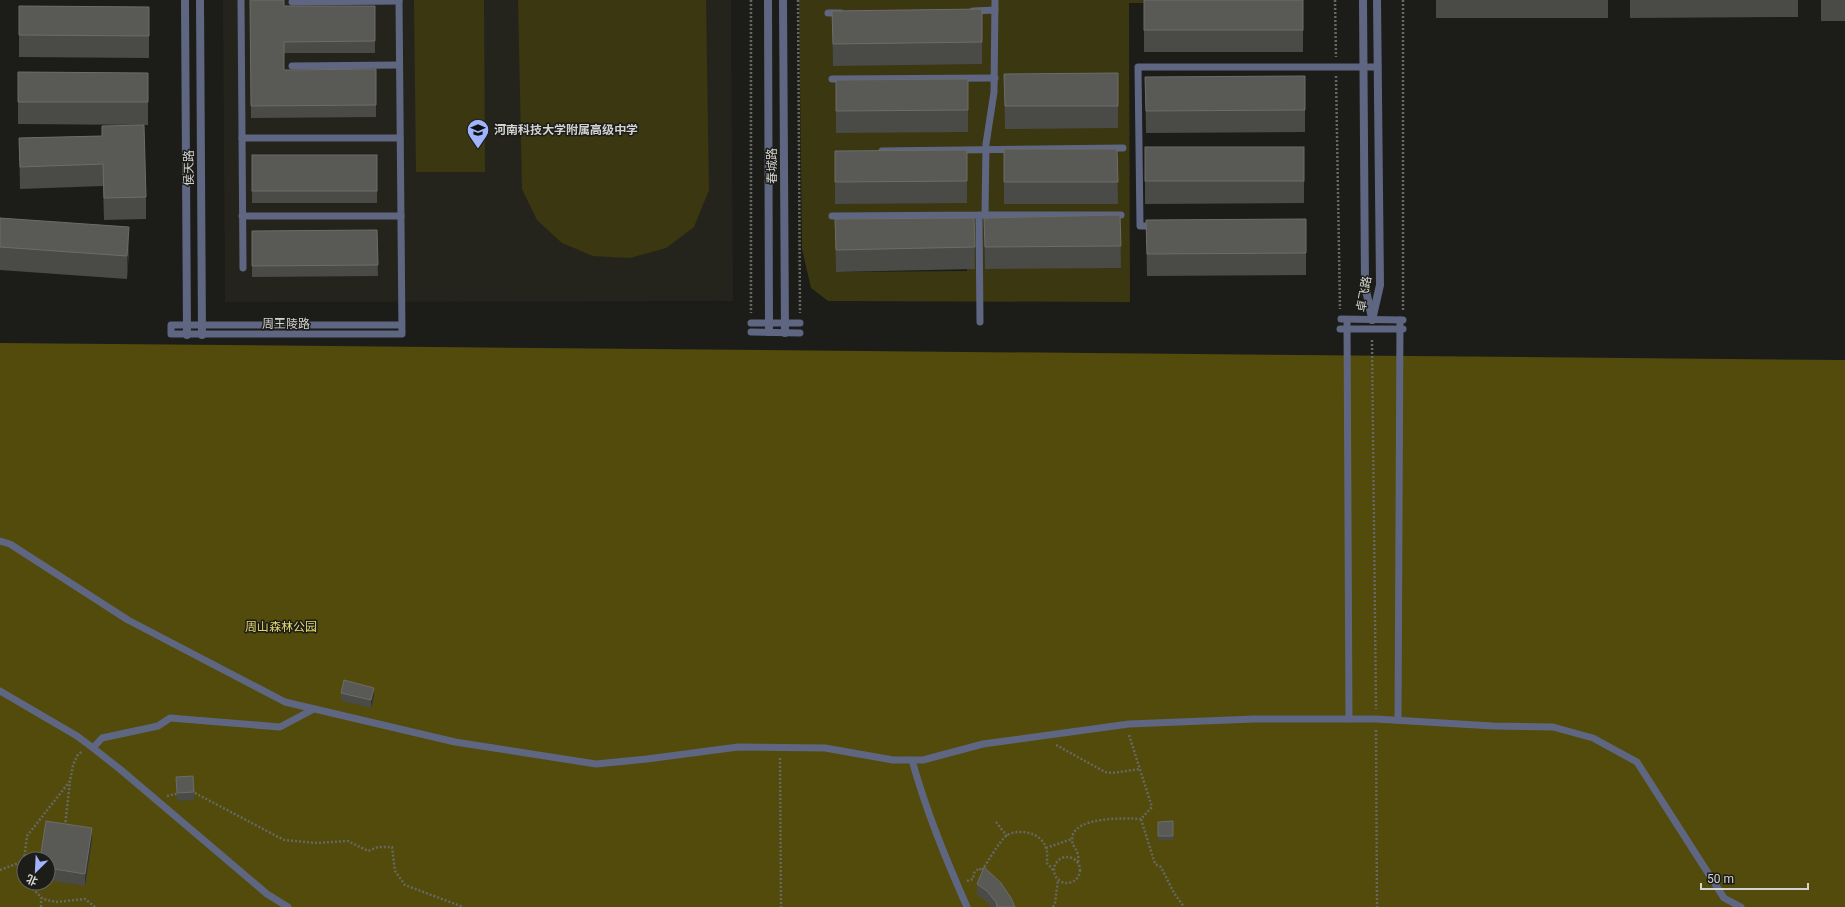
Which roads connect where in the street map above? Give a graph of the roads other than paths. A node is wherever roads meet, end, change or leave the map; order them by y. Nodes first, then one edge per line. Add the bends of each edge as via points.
1 (185, 0) edge
2 (200, 0) edge
3 (241, 0) edge
4 (399, 0) edge
5 (768, 0) edge
6 (783, 0) edge
7 (995, 0) edge
8 (1363, 0) edge
9 (1377, 0) edge
10 (292, 2) dead end
11 (995, 10) junction
12 (963, 11) edge
13 (828, 13) dead end
14 (852, 13) edge
15 (399, 65) junction
16 (292, 66) dead end
17 (1364, 67) junction
18 (1378, 67) junction
19 (995, 78) junction
20 (832, 79) dead end
21 (242, 138) junction
22 (400, 138) junction
23 (1123, 148) dead end
24 (986, 149) junction
25 (870, 151) edge
26 (1139, 156) junction
27 (1147, 156) edge
28 (1121, 214) edge
29 (982, 215) junction
30 (242, 216) junction
31 (401, 216) junction
32 (832, 216) dead end
33 (1163, 226) edge
34 (243, 268) dead end
35 (1372, 320) junction
36 (980, 322) dead end
37 (751, 323) road end
38 (769, 323) junction
39 (785, 323) junction
40 (800, 323) road end
41 (402, 324) junction
42 (188, 325) junction
43 (202, 325) junction
44 (1343, 329) junction
45 (1402, 329) junction
46 (751, 332) dead end
47 (769, 332) junction
48 (785, 333) junction
49 (800, 333) dead end
50 (187, 335) junction
51 (202, 335) junction
52 (0, 540) edge
53 (0, 691) edge
54 (312, 710) junction
55 (1349, 719) junction
56 (1398, 720) junction
57 (91, 747) junction
58 (912, 760) junction
59 (288, 907) edge
60 (967, 907) edge
61 (1741, 907) edge

1 - 42 street, 侯天路
2 - 43 street, 侯天路
3 - 21 lane
4 - 10 lane
4 - 15 lane
5 - 38 street, 春城路
6 - 39 street, 春城路
7 - 11 lane
8 - 17 street, 卓飞路
9 - 18 street, 卓飞路
11 - 12 lane
11 - 19 lane
13 - 14 lane
15 - 16 lane
15 - 22 lane
17 - 18 lane
17 - 26 lane via 1138,68
17 - 35 street, 卓飞路 via 1364,286
18 - 35 street, 卓飞路 via 1380,285
19 - 20 lane
19 - 24 lane
21 - 22 lane
21 - 30 lane
22 - 31 lane
23 - 24 lane
24 - 25 lane
24 - 29 lane
26 - 27 lane
26 - 33 lane via 1140,226
28 - 29 lane
29 - 32 lane
29 - 36 lane
30 - 31 lane
30 - 34 lane
31 - 41 lane
35 - 44 lane via 1344,320
35 - 45 lane via 1402,320
37 - 38 lane
38 - 39 lane
38 - 47 street, 春城路
39 - 40 lane
39 - 48 street, 春城路
41 - 43 lane, 周王陵路
41 - 51 lane, 周王陵路 via 402,334
42 - 43 lane, 周王陵路
42 - 50 street, 侯天路
42 - 50 lane, 周王陵路 via 171,325 171,334
43 - 51 street, 侯天路
44 - 45 lane
44 - 55 lane
45 - 56 lane
46 - 47 lane
47 - 48 lane
48 - 49 lane
50 - 51 lane, 周王陵路
52 - 54 lane via 128,620 286,702
53 - 57 lane via 77,736
54 - 57 lane via 280,727 170,718 158,726 102,738
54 - 58 lane via 454,742 596,764 647,760 738,747 825,748 893,760
55 - 56 lane
55 - 58 lane via 1254,718 1126,725 983,744 923,760
56 - 61 lane via 1553,727 1593,738 1637,762 1724,898
57 - 59 lane via 267,894
58 - 60 lane via 946,861

